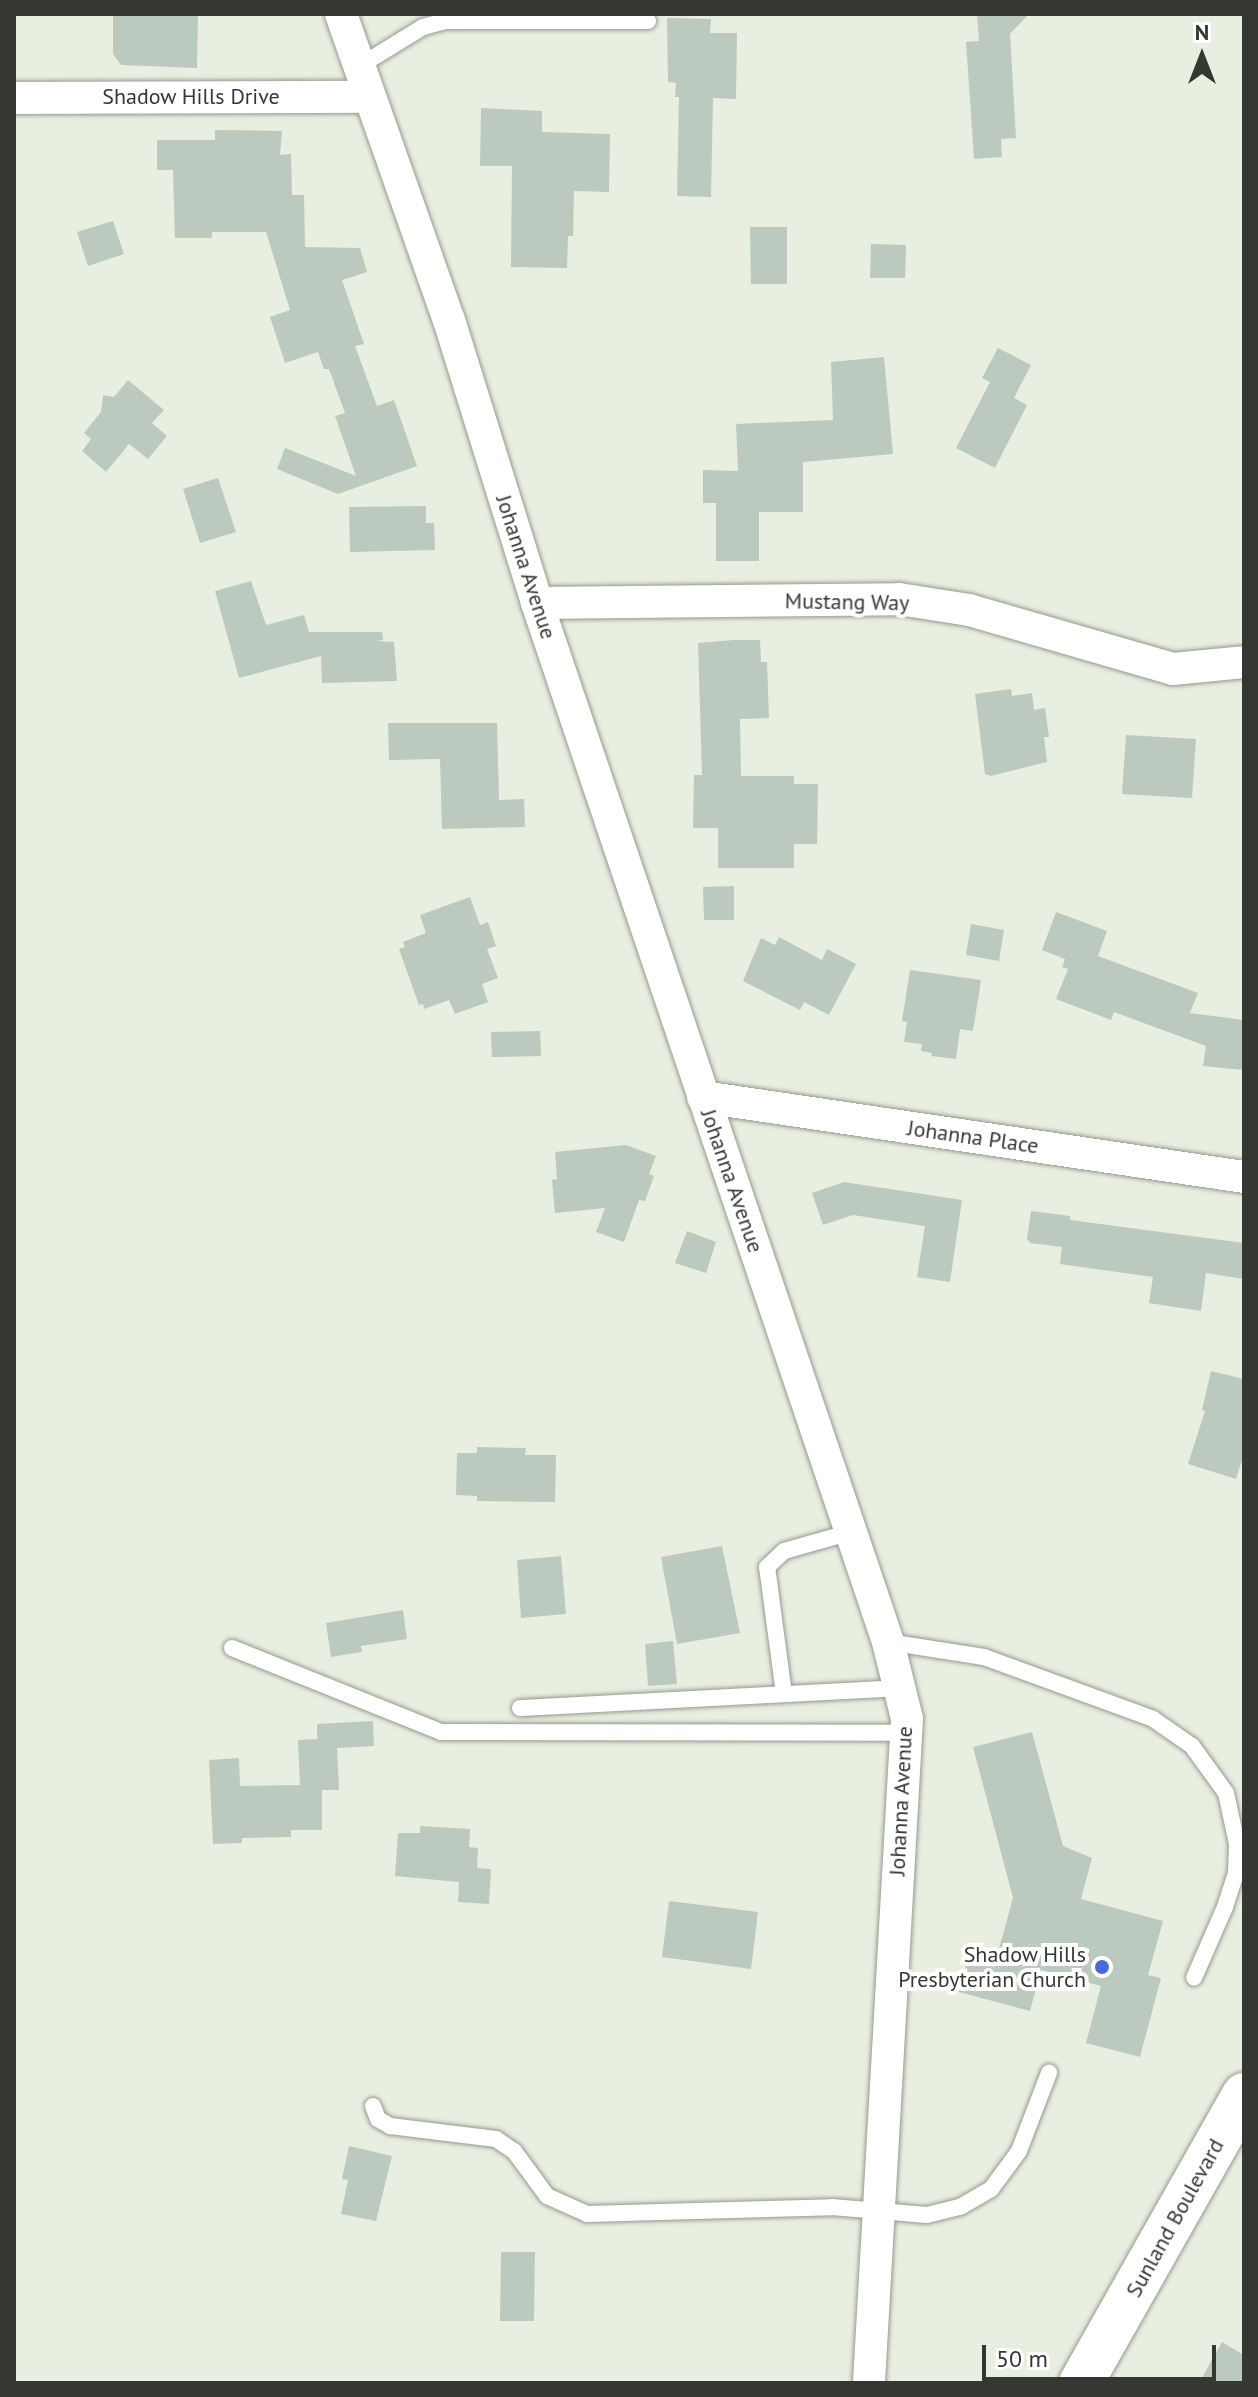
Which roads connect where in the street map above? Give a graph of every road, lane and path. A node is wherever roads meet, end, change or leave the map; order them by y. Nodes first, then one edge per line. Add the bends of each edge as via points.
1 (341, 14) edge
2 (648, 21) dead end
3 (363, 82) junction
4 (14, 98) edge
5 (537, 603) junction
6 (1244, 662) edge
7 (703, 1097) junction
8 (1244, 1177) edge
9 (851, 1532) junction
10 (888, 1642) junction
11 (232, 1648) dead end
12 (898, 1688) junction
13 (784, 1694) junction
14 (520, 1708) dead end
15 (906, 1733) junction
16 (1194, 1978) dead end
17 (1049, 2073) dead end
18 (1244, 2095) edge
19 (373, 2106) dead end
20 (879, 2210) junction
21 (869, 2383) edge
22 (1081, 2383) edge

1 - 3 street, Johanna Avenue
2 - 3 lane via 445,21 423,27
3 - 4 street, Shadow Hills Drive
3 - 5 street, Johanna Avenue via 449,320
5 - 6 street, Mustang Way via 899,599 969,610 1173,669
5 - 7 street, Johanna Avenue
7 - 8 street, Johanna Place
7 - 9 street, Johanna Avenue
9 - 10 street, Johanna Avenue
9 - 13 lane via 784,1551 767,1567
10 - 12 street, Johanna Avenue
10 - 16 lane via 984,1657 1153,1719 1192,1746 1226,1793 1237,1844 1236,1873
11 - 15 lane via 441,1732
12 - 13 lane
12 - 15 street, Johanna Avenue
13 - 14 lane
15 - 20 street, Johanna Avenue
17 - 20 lane via 1019,2151 991,2189 960,2207 927,2215
18 - 22 main road, Sunland Boulevard
19 - 20 lane via 378,2119 390,2126 496,2139 514,2151 547,2196 587,2214
20 - 21 street, Johanna Avenue

